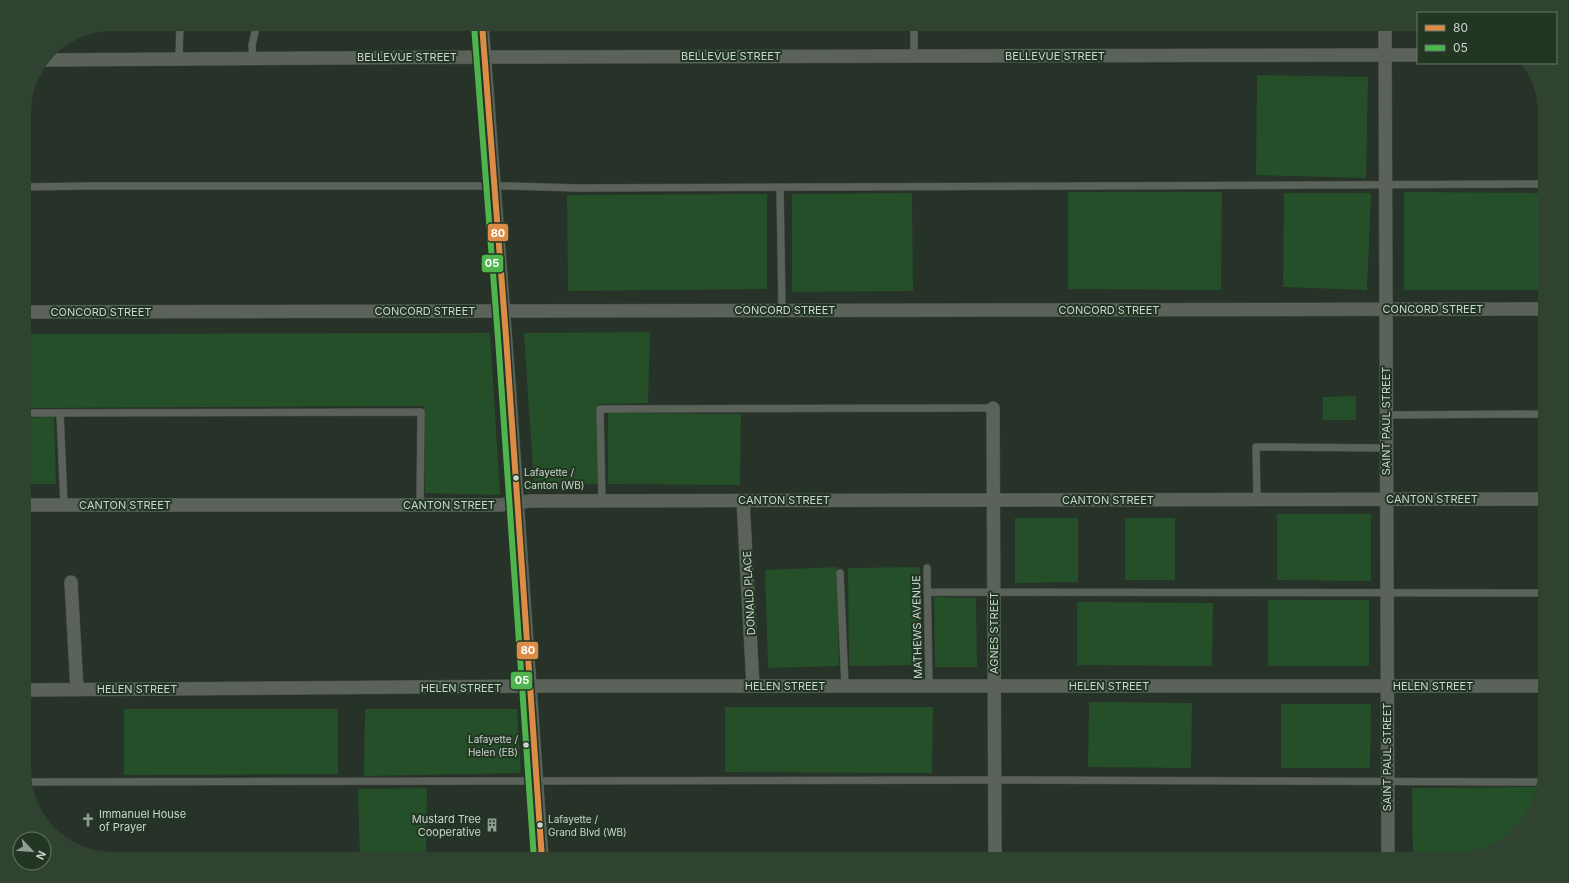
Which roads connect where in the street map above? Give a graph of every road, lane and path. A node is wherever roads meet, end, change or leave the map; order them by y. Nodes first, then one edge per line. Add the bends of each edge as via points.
1 (180, 31) edge
2 (255, 31) edge
3 (483, 31) edge
4 (914, 31) edge
5 (1385, 31) edge
6 (1385, 55) junction
7 (1417, 55) edge
8 (914, 56) junction
9 (485, 57) junction
10 (252, 58) junction
11 (179, 59) junction
12 (50, 60) edge
13 (1385, 184) junction
14 (1538, 184) edge
15 (495, 186) junction
16 (31, 187) edge
17 (780, 187) junction
18 (1385, 309) junction
19 (1538, 309) edge
20 (782, 310) junction
21 (504, 311) junction
22 (31, 312) edge
23 (993, 408) joint
24 (31, 413) edge
25 (60, 413) junction
26 (1538, 414) edge
27 (1386, 415) junction
28 (1386, 448) junction
29 (1257, 499) junction
30 (1386, 499) junction
31 (1538, 499) edge
32 (994, 500) junction
33 (602, 501) junction
34 (743, 501) junction
35 (517, 503) junction
36 (31, 505) edge
37 (64, 505) junction
38 (420, 505) junction
39 (927, 568) dead end
40 (840, 573) dead end
41 (71, 582) dead end
42 (927, 592) junction
43 (994, 592) junction
44 (1538, 593) edge
45 (1386, 594) junction
46 (753, 686) junction
47 (845, 686) junction
48 (929, 686) junction
49 (994, 686) junction
50 (1387, 686) junction
51 (1538, 686) edge
52 (531, 687) junction
53 (31, 690) edge
54 (77, 690) junction
55 (995, 780) junction
56 (32, 782) edge
57 (537, 782) junction
58 (1387, 782) junction
59 (1537, 782) edge
60 (542, 852) edge
61 (995, 852) edge
62 (1388, 852) edge

1 - 11 lane
2 - 10 lane
3 - 9 street
4 - 8 lane
5 - 6 street, SAINT PAUL STREET
6 - 7 street, BELLEVUE STREET
6 - 8 street, BELLEVUE STREET
6 - 13 street, SAINT PAUL STREET
8 - 9 street, BELLEVUE STREET
9 - 10 street, BELLEVUE STREET
9 - 15 street
10 - 11 street, BELLEVUE STREET
11 - 12 street, BELLEVUE STREET
13 - 14 lane
13 - 17 lane
13 - 18 street, SAINT PAUL STREET
15 - 16 lane
15 - 17 lane
15 - 21 street
17 - 20 lane
18 - 19 street, CONCORD STREET
18 - 20 street, CONCORD STREET
18 - 27 street, SAINT PAUL STREET
20 - 21 street, CONCORD STREET
21 - 22 street, CONCORD STREET
21 - 35 street
23 - 32 street, AGNES STREET
23 - 33 lane via 600,409
24 - 25 lane
25 - 37 lane
25 - 38 lane via 421,412
26 - 27 lane
27 - 28 street, SAINT PAUL STREET
28 - 29 lane via 1256,447
28 - 30 street, SAINT PAUL STREET
29 - 30 street, CANTON STREET
29 - 32 street, CANTON STREET
30 - 31 street, CANTON STREET
30 - 45 street, SAINT PAUL STREET
32 - 34 street, CANTON STREET
32 - 43 street, AGNES STREET
33 - 34 street, CANTON STREET
33 - 35 street, CANTON STREET
34 - 46 street, DONALD PLACE
35 - 38 street, CANTON STREET
35 - 52 street
36 - 37 street, CANTON STREET
37 - 38 street, CANTON STREET
39 - 42 lane, MATHEWS AVENUE
40 - 47 lane
41 - 54 street
42 - 43 lane
42 - 48 lane, MATHEWS AVENUE
43 - 45 lane
43 - 49 street, AGNES STREET
44 - 45 lane
45 - 50 street, SAINT PAUL STREET
46 - 47 street, HELEN STREET
46 - 52 street, HELEN STREET
47 - 48 street, HELEN STREET
48 - 49 street, HELEN STREET
49 - 50 street, HELEN STREET
49 - 55 street, AGNES STREET
50 - 51 street, HELEN STREET
50 - 58 street, SAINT PAUL STREET
52 - 54 street, HELEN STREET
52 - 57 street
53 - 54 street, HELEN STREET
55 - 57 lane
55 - 58 lane
55 - 61 street, AGNES STREET
56 - 57 lane
57 - 60 street
58 - 59 lane
58 - 62 street, SAINT PAUL STREET

